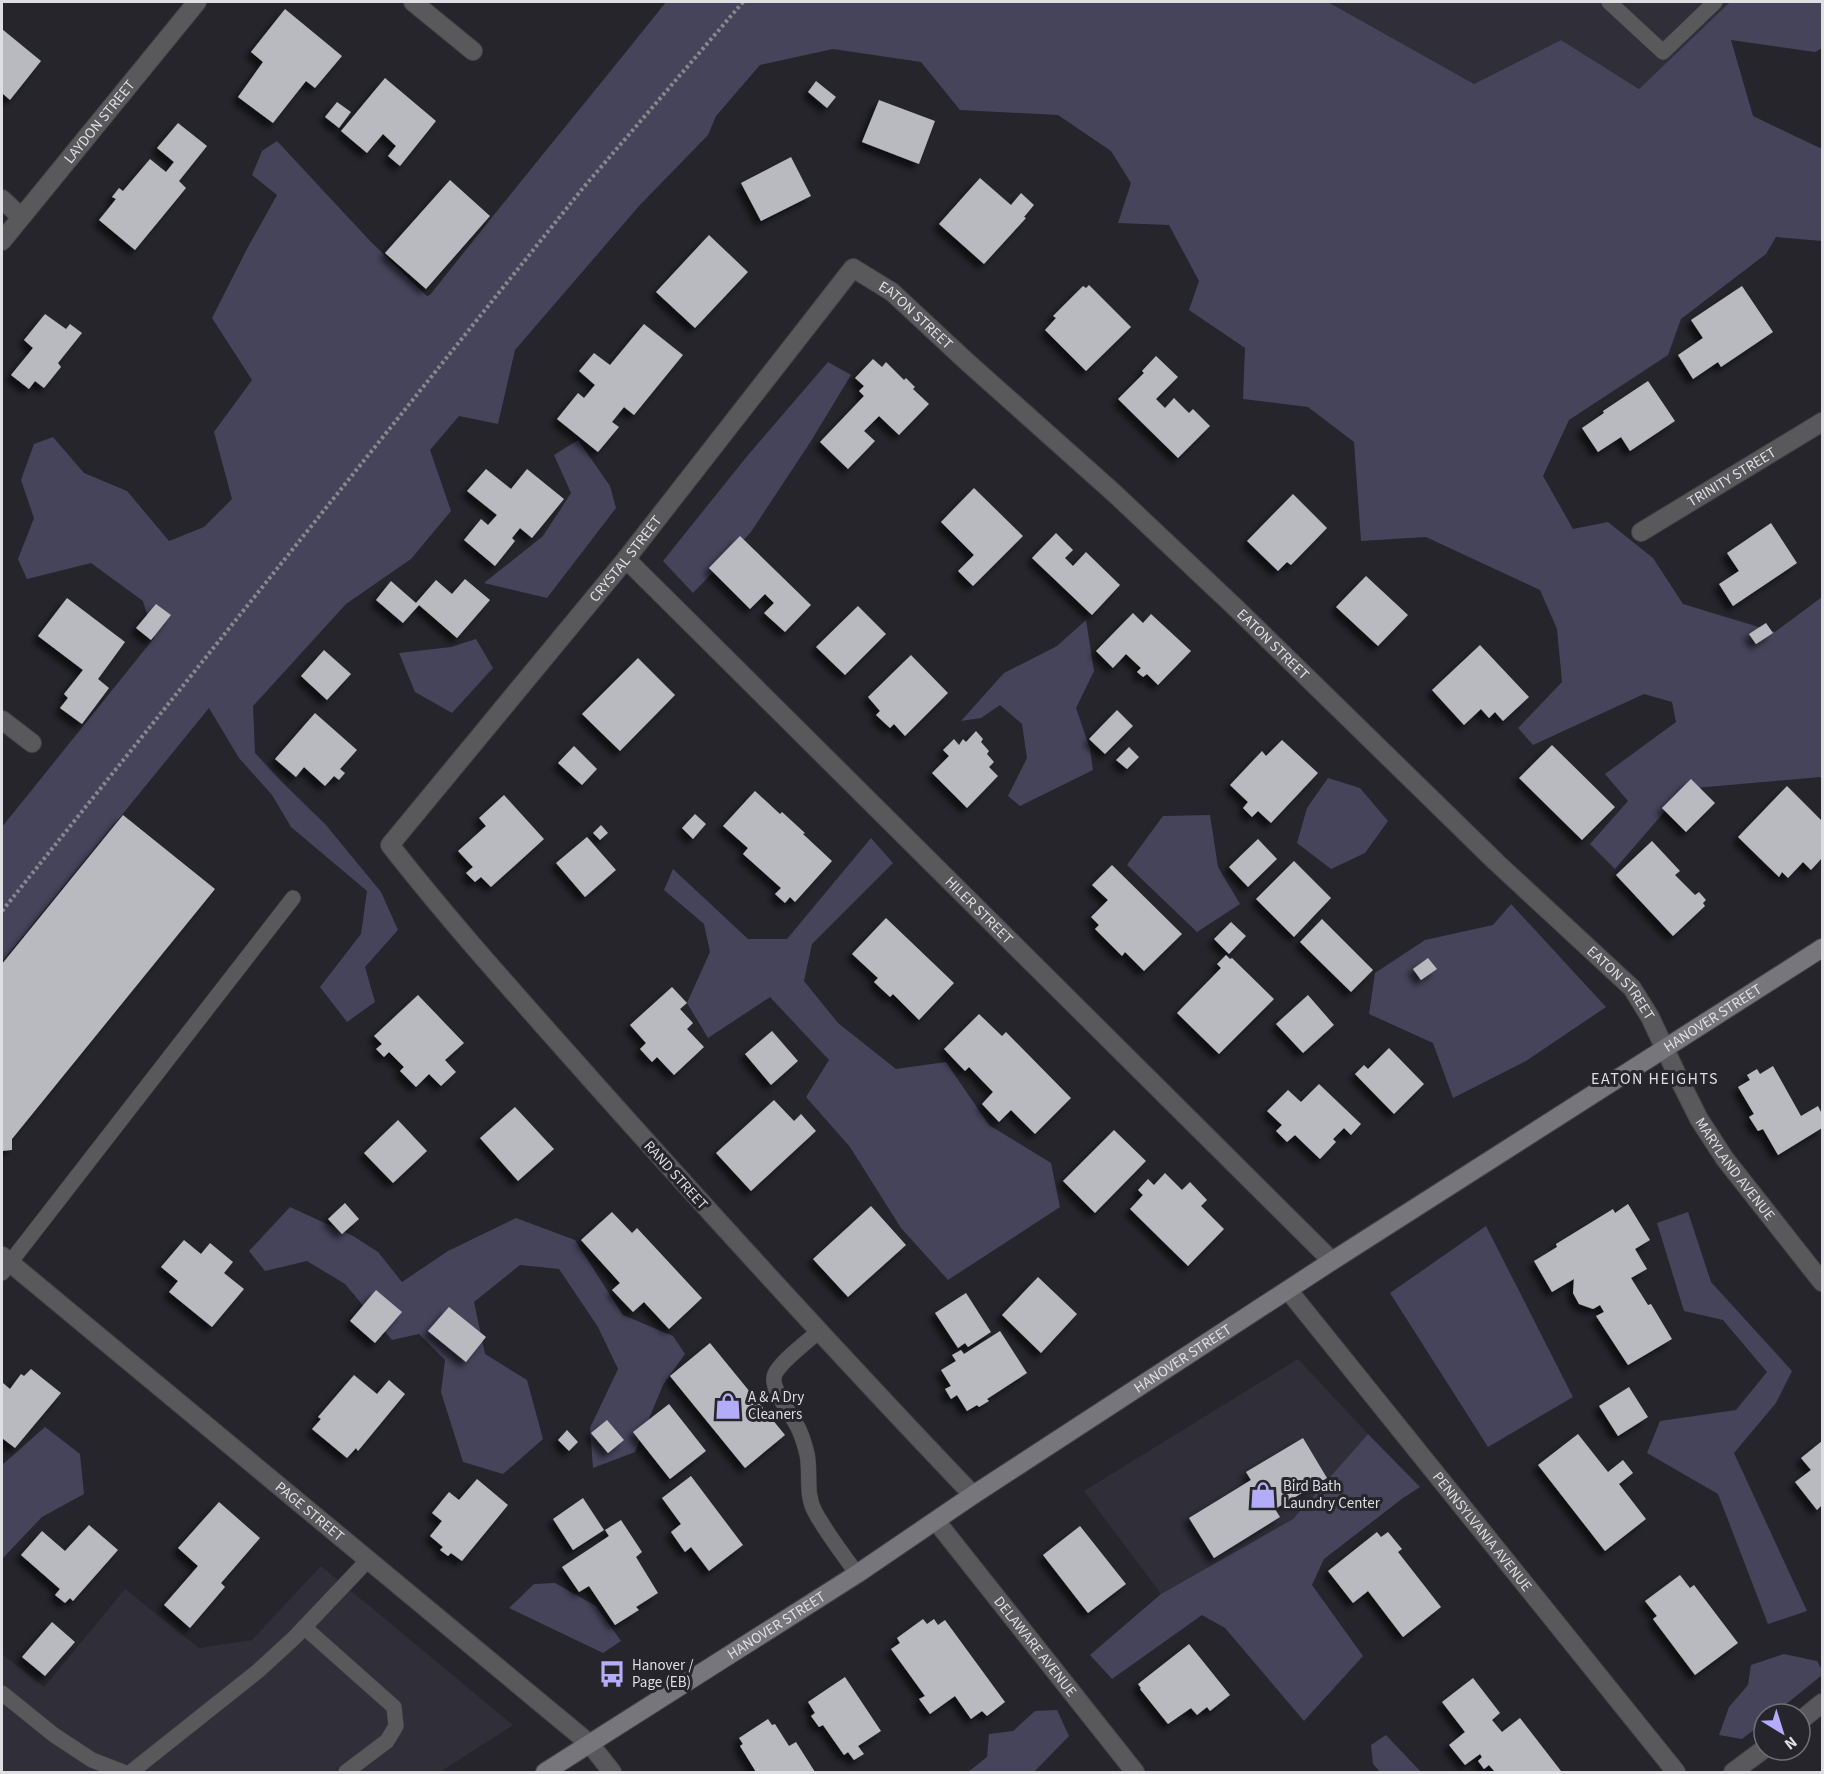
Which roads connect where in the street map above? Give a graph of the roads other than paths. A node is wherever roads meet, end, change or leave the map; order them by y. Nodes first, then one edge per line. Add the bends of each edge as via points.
1 (196, 2) edge
2 (413, 2) edge
3 (1608, 2) edge
4 (1715, 2) edge
5 (473, 51) dead end
6 (2, 199) edge
7 (21, 216) junction
8 (2, 241) edge
9 (853, 268) joint
10 (1822, 422) edge
11 (1641, 532) dead end
12 (626, 559) junction
13 (2, 720) edge
14 (32, 744) dead end
15 (390, 845) joint
16 (293, 898) dead end
17 (1822, 948) edge
18 (1665, 1048) junction
19 (1332, 1261) junction
20 (4, 1264) edge
21 (1822, 1282) edge
22 (1288, 1290) junction
23 (818, 1332) junction
24 (973, 1495) junction
25 (936, 1521) junction
26 (368, 1560) junction
27 (857, 1574) junction
28 (304, 1627) junction
29 (2, 1693) edge
30 (590, 1744) junction
31 (1752, 1758) edge
32 (123, 1773) edge
33 (131, 1773) edge
34 (346, 1773) edge
35 (545, 1773) edge
36 (612, 1773) edge
37 (1136, 1773) edge
38 (1676, 1773) edge
39 (1733, 1773) edge

1 - 7 street, LAYDON STREET
2 - 5 street
3 - 4 lane via 1663,52
6 - 7 street
7 - 8 street, LAYDON STREET
9 - 12 street, CRYSTAL STREET
9 - 18 street, EATON STREET via 892,292 1238,609 1496,862 1632,988
10 - 11 street, TRINITY STREET
12 - 15 street, CRYSTAL STREET
12 - 19 street, HILER STREET
13 - 14 street
15 - 23 street, RAND STREET via 438,907
16 - 20 lane
17 - 18 main road, HANOVER STREET
18 - 19 main road, HANOVER STREET
18 - 21 street, MARYLAND AVENUE via 1699,1119 1725,1159
19 - 22 main road, HANOVER STREET
20 - 26 street, PAGE STREET
22 - 24 main road, HANOVER STREET
22 - 38 street, PENNSYLVANIA AVENUE
23 - 24 street, RAND STREET
23 - 27 lane via 784,1363 773,1380 799,1429 807,1454 808,1497
24 - 25 main road, HANOVER STREET
25 - 27 main road, HANOVER STREET
25 - 37 street, DELAWARE AVENUE
26 - 28 lane
26 - 30 street, PAGE STREET
27 - 30 main road, HANOVER STREET
28 - 33 lane via 258,1671
28 - 34 lane via 394,1707 396,1726 387,1742
29 - 32 lane via 92,1760
30 - 35 main road, HANOVER STREET
30 - 36 street, PAGE STREET
31 - 39 street

